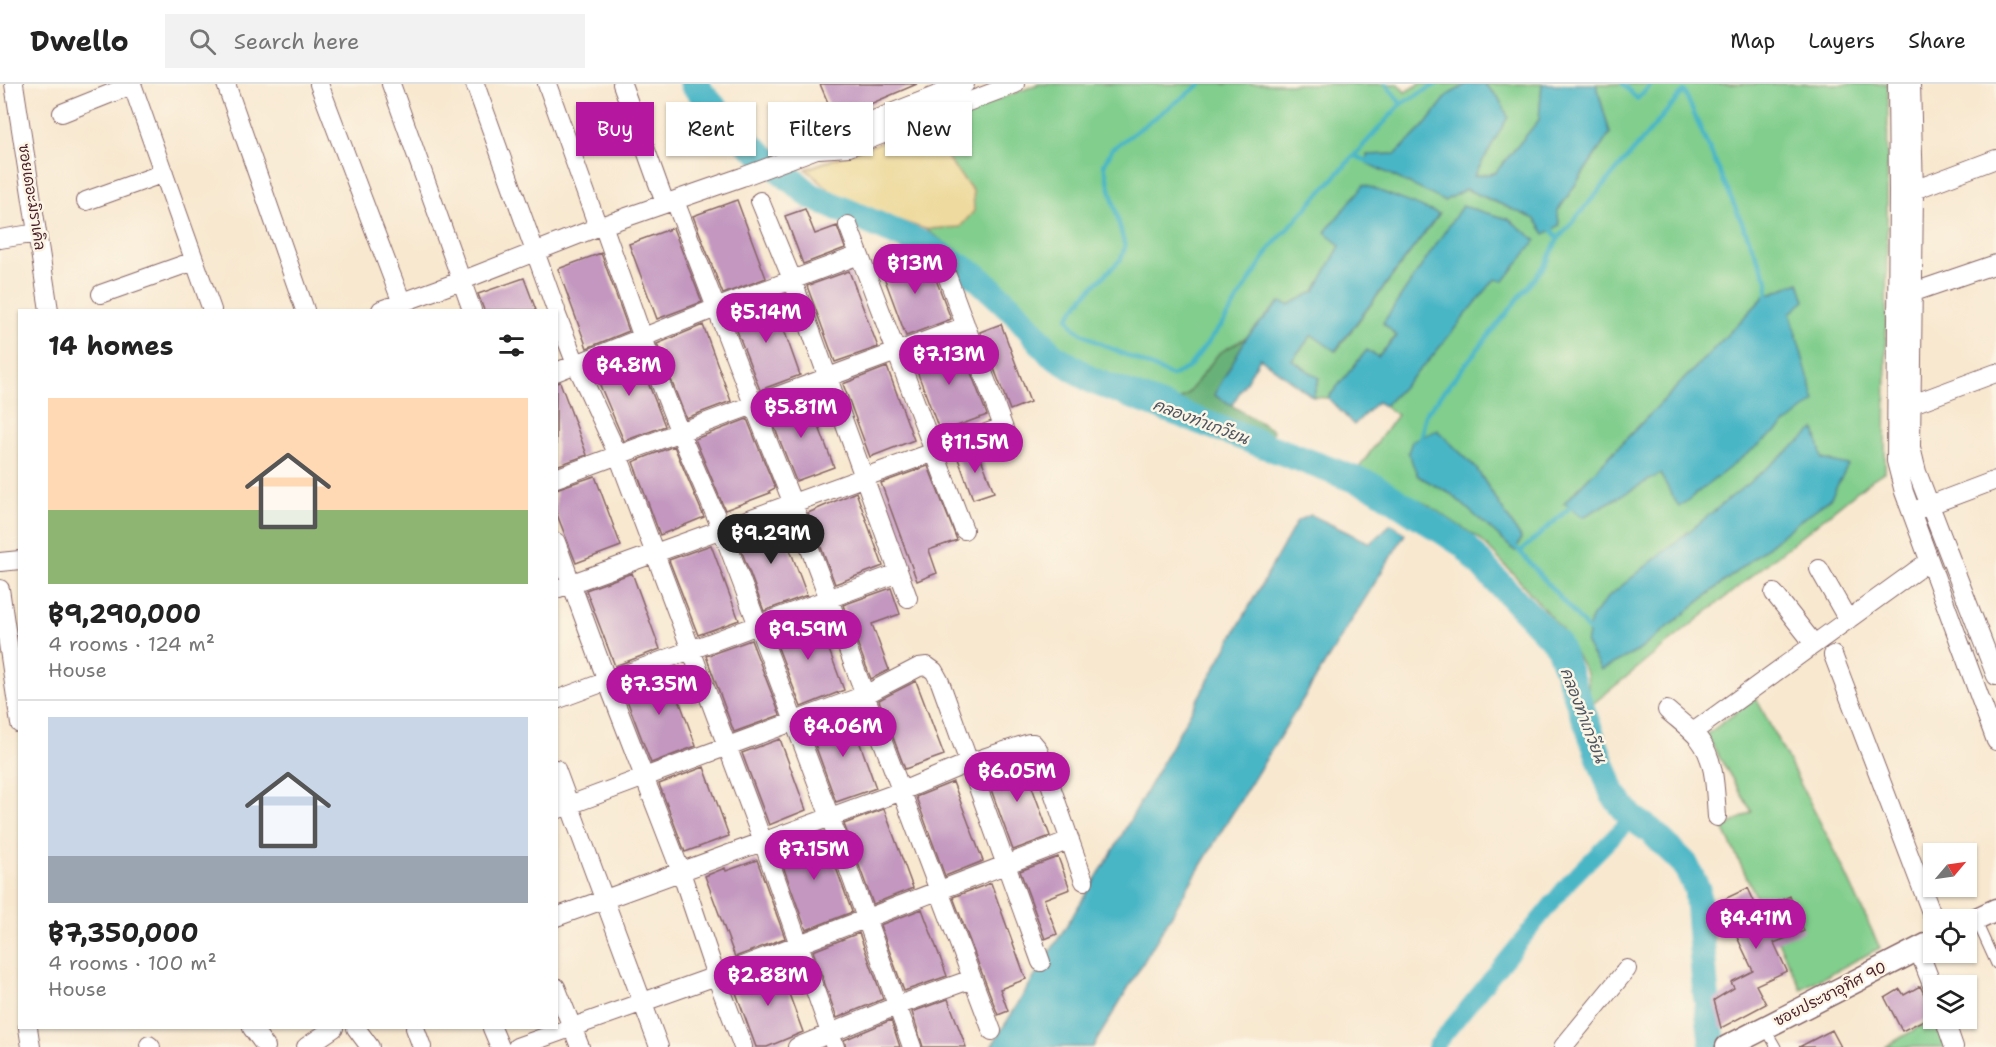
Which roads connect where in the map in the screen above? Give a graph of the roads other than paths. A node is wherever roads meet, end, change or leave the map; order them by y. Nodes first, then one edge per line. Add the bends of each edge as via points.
1 (15, 84) edge
2 (226, 84) edge
3 (320, 84) edge
4 (391, 84) edge
5 (475, 84) edge
6 (547, 84) edge
7 (622, 84) edge
8 (964, 84) edge
9 (1015, 84) edge
10 (1897, 84) edge
11 (1911, 84) edge
12 (132, 85) edge
13 (980, 90) edge
14 (62, 113) dead end
15 (880, 126) junction
16 (1996, 159) edge
17 (164, 173) junction
18 (1906, 191) junction
19 (86, 201) dead end
20 (760, 201) dead end
21 (670, 202) junction
22 (848, 225) dead end
23 (600, 226) junction
24 (37, 233) junction
25 (0, 239) edge
26 (534, 253) junction
27 (859, 255) junction
28 (194, 261) junction
29 (1996, 264) edge
30 (946, 273) dead end
31 (792, 279) junction
32 (461, 281) junction
33 (1906, 293) junction
34 (101, 294) dead end
35 (402, 303) junction
36 (716, 308) junction
37 (49, 309) edge
38 (212, 309) edge
39 (305, 309) edge
40 (384, 309) edge
41 (472, 309) edge
42 (555, 309) edge
43 (558, 317) edge
44 (966, 326) junction
45 (643, 338) junction
46 (896, 351) junction
47 (576, 364) junction
48 (558, 371) edge
49 (1996, 373) edge
50 (828, 377) junction
51 (753, 405) junction
52 (1905, 407) junction
53 (1003, 427) junction
54 (680, 433) junction
55 (1010, 445) dead end
56 (934, 451) junction
57 (618, 456) junction
58 (558, 477) edge
59 (864, 478) junction
60 (1996, 480) edge
61 (793, 504) junction
62 (1930, 504) junction
63 (1912, 512) junction
64 (722, 530) junction
65 (964, 530) dead end
66 (558, 553) edge
67 (655, 554) junction
68 (18, 560) edge
69 (1929, 561) junction
70 (0, 562) edge
71 (1819, 570) dead end
72 (898, 573) junction
73 (564, 586) edge
74 (0, 589) edge
75 (1774, 593) dead end
76 (908, 598) dead end
77 (829, 600) junction
78 (1848, 620) junction
79 (758, 627) junction
80 (1814, 644) junction
81 (691, 650) junction
82 (1833, 655) dead end
83 (1996, 676) edge
84 (607, 681) junction
85 (866, 694) junction
86 (558, 699) edge
87 (1989, 700) edge
88 (18, 710) edge
89 (1667, 710) dead end
90 (794, 721) junction
91 (1692, 732) junction
92 (1996, 741) edge
93 (727, 746) junction
94 (968, 764) junction
95 (645, 777) junction
96 (558, 780) edge
97 (902, 791) junction
98 (563, 807) edge
99 (1717, 816) dead end
100 (830, 817) junction
101 (1070, 840) junction
102 (763, 842) junction
103 (1006, 864) junction
104 (681, 872) junction
105 (1084, 881) dead end
106 (938, 891) junction
107 (605, 899) junction
108 (1930, 909) edge
109 (1996, 910) edge
110 (558, 916) edge
111 (865, 917) junction
112 (1977, 919) edge
113 (1977, 932) edge
114 (799, 944) junction
115 (1923, 947) edge
116 (1041, 962) dead end
117 (1996, 964) edge
118 (1627, 969) dead end
119 (716, 976) junction
120 (972, 979) junction
121 (558, 992) edge
122 (642, 1001) junction
123 (896, 1006) junction
124 (572, 1027) junction
125 (28, 1029) edge
126 (253, 1029) edge
127 (333, 1029) edge
128 (357, 1029) edge
129 (415, 1029) edge
130 (492, 1029) edge
131 (1948, 1029) edge
132 (992, 1031) dead end
133 (1770, 1037) edge
134 (832, 1040) edge
135 (31, 1047) edge
136 (266, 1047) edge
137 (306, 1047) edge
138 (370, 1047) edge
139 (422, 1047) edge
140 (500, 1047) edge
141 (517, 1047) edge
142 (580, 1047) edge
143 (659, 1047) edge
144 (742, 1047) edge
145 (797, 1047) edge
146 (912, 1047) edge
147 (1563, 1047) edge
148 (1728, 1047) edge
149 (1954, 1047) edge

1 - 24 street, ซอยเดอะมิราเคิล
2 - 39 street
3 - 35 street
4 - 32 street
5 - 26 street
6 - 23 street
7 - 21 street
8 - 15 street
9 - 13 street
10 - 18 street
11 - 18 street
12 - 14 street
12 - 17 street
13 - 15 street
15 - 21 street via 843,132 814,150
16 - 18 street
17 - 19 street
17 - 28 street
18 - 33 street
20 - 31 street
21 - 23 street
21 - 36 street
22 - 27 street
23 - 26 street
23 - 45 street
24 - 25 street
24 - 37 street, ซอยเดอะมิราเคิล
26 - 32 street
26 - 42 street
27 - 31 street
27 - 46 street
28 - 34 street
28 - 38 street
29 - 33 street
30 - 44 street
31 - 36 street
31 - 50 street
32 - 35 street
32 - 41 street
33 - 52 street
35 - 40 street
36 - 45 street
36 - 51 street
43 - 47 street
44 - 46 street
44 - 53 street
45 - 47 street
45 - 54 street
46 - 50 street
46 - 56 street
47 - 48 street
47 - 57 street
49 - 52 street
50 - 51 street
50 - 59 street
51 - 54 street
51 - 61 street
52 - 62 street via 1913,457
52 - 63 street via 1896,461
53 - 55 street
53 - 56 street
54 - 57 street
54 - 64 street
56 - 59 street
56 - 65 street
57 - 58 street
57 - 67 street
59 - 61 street
59 - 72 street
60 - 62 street
61 - 64 street
61 - 77 street
62 - 63 street
62 - 83 street
63 - 69 street
64 - 67 street
64 - 79 street
66 - 73 street
67 - 73 street
67 - 81 street
68 - 70 street
69 - 78 street
69 - 87 street
71 - 78 street
72 - 76 street
72 - 77 street
73 - 84 street
74 - 88 street
75 - 80 street
77 - 79 street
77 - 85 street
78 - 80 street
79 - 81 street
79 - 90 street
80 - 91 street
81 - 84 street
81 - 93 street
82 - 108 street
84 - 86 street
84 - 95 street
85 - 90 street
85 - 94 street via 927,666 940,682
85 - 97 street
87 - 92 street
89 - 91 street
90 - 93 street
90 - 100 street
91 - 99 street via 1709,756
93 - 95 street
93 - 102 street
94 - 97 street
94 - 101 street via 1033,743
94 - 103 street
95 - 98 street
95 - 104 street
96 - 98 street
97 - 100 street
97 - 106 street
98 - 107 street
100 - 102 street
100 - 111 street
101 - 103 street
101 - 105 street
102 - 104 street
102 - 114 street
103 - 106 street
103 - 116 street
104 - 107 street
104 - 119 street
106 - 111 street
106 - 120 street
107 - 110 street
107 - 122 street
109 - 112 street
111 - 114 street
111 - 123 street
113 - 117 lane
114 - 119 street
114 - 134 street
115 - 133 street, ซอยประชาอุทิศ 90
118 - 147 street
119 - 122 street
119 - 144 street
120 - 123 street
120 - 132 street
121 - 124 street
122 - 124 street
122 - 143 street
123 - 134 street
123 - 146 street
124 - 141 street
124 - 142 street
125 - 135 street
126 - 136 street
127 - 137 street
128 - 138 street
129 - 139 street
130 - 140 street
131 - 149 street
133 - 148 street, ซอยประชาอุทิศ 90
134 - 145 street

